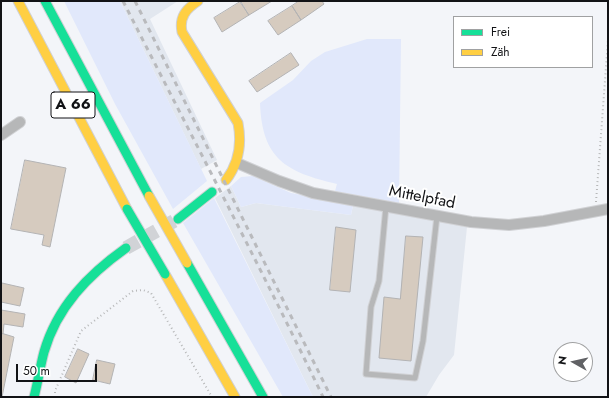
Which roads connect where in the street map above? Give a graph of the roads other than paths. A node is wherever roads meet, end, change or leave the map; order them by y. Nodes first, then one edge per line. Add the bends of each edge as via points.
1 (18, 1) edge
2 (45, 1) edge
3 (198, 1) edge
4 (20, 122) dead end
5 (1, 135) edge
6 (237, 163) junction
7 (226, 180) dead end
8 (212, 192) dead end
9 (386, 206) junction
10 (608, 209) edge
11 (437, 216) junction
12 (178, 219) tunnel mouth
13 (126, 248) tunnel mouth
14 (34, 397) edge
15 (235, 397) edge
16 (264, 397) edge

1 - 15 main road, A 66, bridge via 127,209
2 - 16 main road, A 66, bridge via 149,196
3 - 6 main road via 185,11 180,25 238,123 240,140
4 - 5 street
6 - 7 main road
6 - 9 street, Mittelpfad via 313,193
8 - 12 main road
9 - 11 street, Mittelpfad
9 - 11 lane via 379,281 371,306 366,374 415,378 423,341
10 - 11 street, Mittelpfad via 544,222 509,225
13 - 14 main road via 97,269 74,293 61,312 44,351

